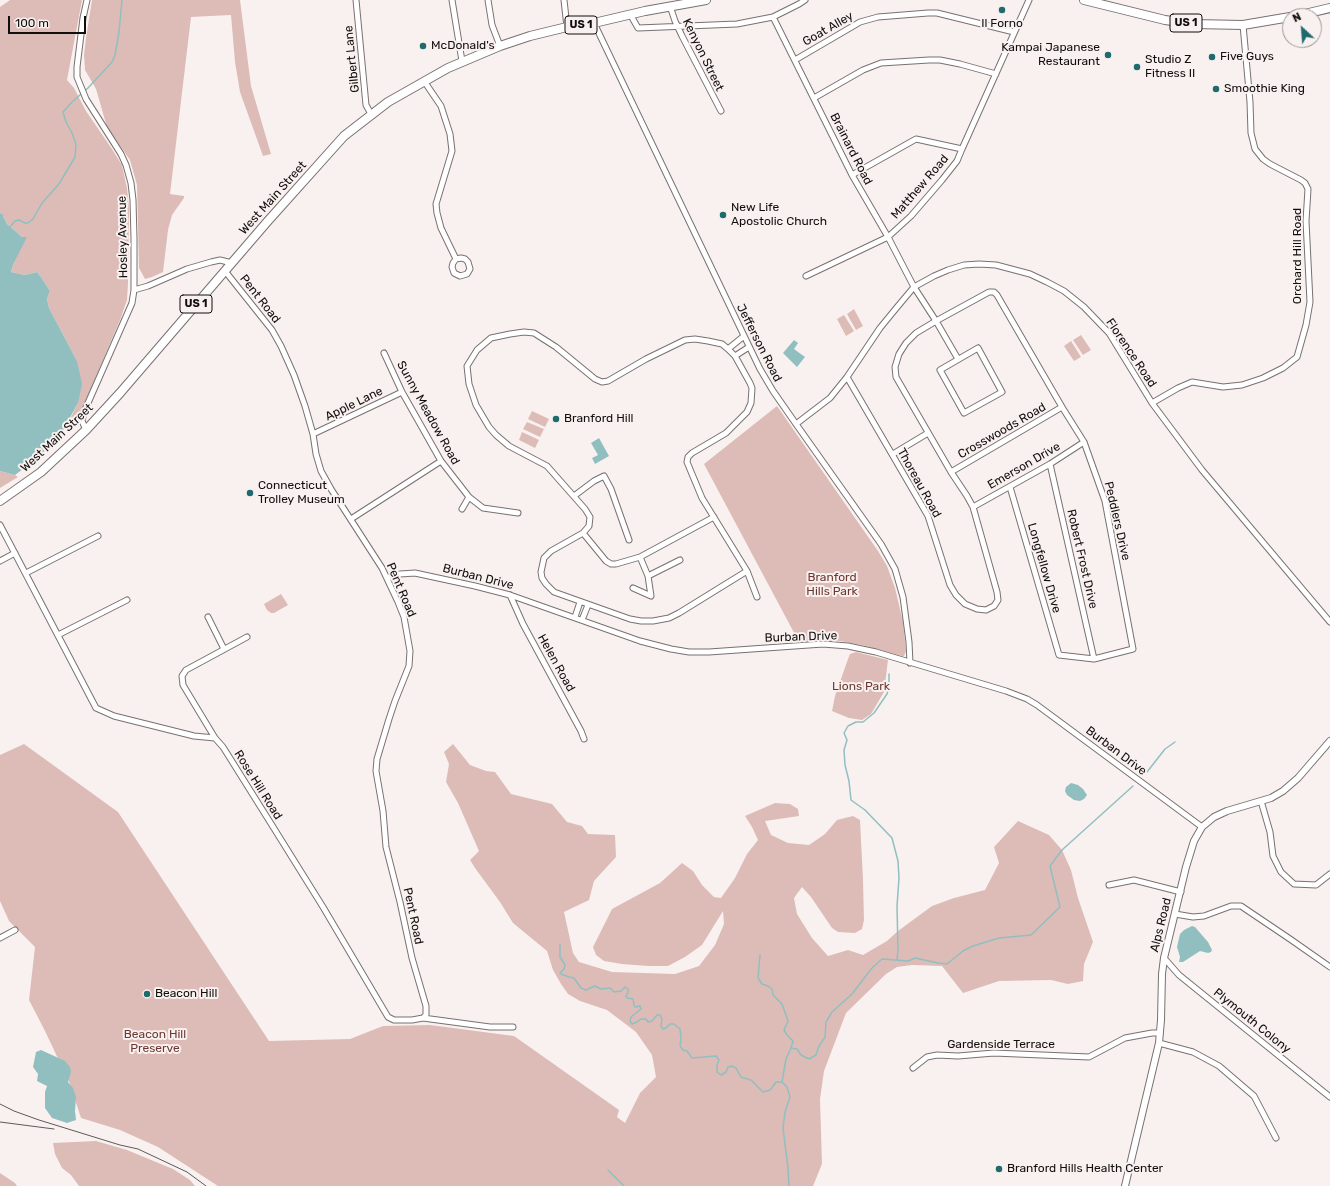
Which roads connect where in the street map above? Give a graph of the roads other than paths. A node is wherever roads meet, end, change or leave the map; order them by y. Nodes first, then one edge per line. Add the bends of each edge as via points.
1 (87, 0) edge
2 (356, 0) edge
3 (452, 0) edge
4 (488, 0) edge
5 (564, 0) edge
6 (706, 0) edge
7 (805, 0) edge
8 (1029, 0) edge
9 (1084, 0) edge
10 (670, 6) junction
11 (630, 14) junction
12 (774, 17) junction
13 (1282, 18) edge
14 (594, 23) junction
15 (1243, 25) junction
16 (567, 27) junction
17 (678, 27) junction
18 (1014, 32) junction
19 (500, 46) junction
20 (795, 60) junction
21 (462, 61) junction
22 (996, 74) junction
23 (424, 81) junction
24 (814, 98) junction
25 (721, 111) dead end
26 (371, 114) junction
27 (962, 149) junction
28 (852, 175) junction
29 (888, 237) junction
30 (456, 259) dead end
31 (232, 263) junction
32 (225, 270) junction
33 (806, 276) dead end
34 (914, 287) junction
35 (134, 290) junction
36 (936, 321) junction
37 (744, 336) junction
38 (749, 347) junction
39 (728, 348) junction
40 (384, 353) dead end
41 (735, 356) junction
42 (958, 360) junction
43 (847, 377) junction
44 (402, 392) junction
45 (1152, 403) junction
46 (1062, 407) junction
47 (796, 424) junction
48 (86, 430) junction
49 (928, 433) junction
50 (313, 434) junction
51 (1084, 442) junction
52 (893, 454) junction
53 (441, 461) junction
54 (1050, 464) junction
55 (951, 472) junction
56 (1010, 487) junction
57 (574, 496) junction
58 (469, 497) junction
59 (0, 501) edge
60 (973, 507) junction
61 (462, 509) dead end
62 (518, 513) dead end
63 (714, 517) junction
64 (351, 519) junction
65 (0, 525) edge
66 (583, 533) junction
67 (98, 536) dead end
68 (629, 540) dead end
69 (15, 553) junction
70 (640, 557) junction
71 (680, 560) dead end
72 (0, 561) edge
73 (747, 571) junction
74 (26, 573) junction
75 (648, 576) junction
76 (387, 578) junction
77 (633, 588) dead end
78 (997, 592) joint
79 (510, 595) junction
80 (757, 597) dead end
81 (127, 600) dead end
82 (580, 602) junction
83 (588, 605) junction
84 (208, 617) dead end
85 (574, 618) junction
86 (582, 620) junction
87 (1330, 622) edge
88 (58, 635) junction
89 (247, 637) dead end
90 (224, 649) junction
91 (1059, 655) joint
92 (1094, 659) junction
93 (910, 663) junction
94 (215, 738) junction
95 (584, 739) dead end
96 (1330, 741) edge
97 (1261, 801) junction
98 (1202, 827) junction
99 (1330, 874) edge
100 (1109, 885) dead end
101 (1181, 892) junction
102 (1175, 914) junction
103 (15, 930) dead end
104 (0, 938) edge
105 (1164, 958) junction
106 (1330, 967) edge
107 (423, 1018) junction
108 (513, 1027) dead end
109 (1160, 1033) junction
110 (1159, 1043) junction
111 (912, 1068) dead end
112 (1330, 1097) edge
113 (1276, 1138) dead end
114 (1125, 1186) edge

1 - 35 street, Hosley Avenue via 77,77 86,99 121,154 129,173 134,212
2 - 26 street, Gilbert Lane via 366,106
3 - 21 street
4 - 19 street via 492,25
5 - 16 street
6 - 10 main road, West Main Street / US 1
7 - 12 street
8 - 18 street, Matthew Road
9 - 15 main road, US 1 via 1180,22
10 - 11 main road, West Main Street / US 1
10 - 17 street, Kenyon Street
11 - 14 main road, West Main Street / US 1
11 - 17 street via 638,28
12 - 17 street via 737,24
12 - 20 street, Brainard Road
13 - 15 main road, US 1
14 - 16 main road, West Main Street / US 1
14 - 37 street, Jefferson Road
15 - 45 street, Orchard Hill Road via 1251,133 1255,149 1263,159 1301,180 1308,188 1306,221 1310,302 1306,324 1297,357 1283,368 1242,385 1223,387 1192,382
16 - 19 main road, West Main Street / US 1
17 - 25 street, Kenyon Street
18 - 20 street, Goat Alley via 937,13 878,18 860,22
18 - 22 street, Matthew Road
19 - 21 main road, West Main Street / US 1
20 - 24 street, Brainard Road
21 - 23 main road, West Main Street / US 1
22 - 24 street via 940,60 881,63 863,70
22 - 27 street, Matthew Road
23 - 26 main road, West Main Street / US 1
23 - 30 street via 441,106 450,134 452,151 436,204 441,228
24 - 28 street, Brainard Road
26 - 31 main road, West Main Street / US 1 via 344,136
27 - 28 street via 916,139
27 - 29 street, Matthew Road via 953,166 923,202
28 - 29 street, Brainard Road
29 - 33 street, Matthew Road
29 - 34 street, Brainard Road
31 - 32 main road, West Main Street / US 1
31 - 35 street via 220,260 211,262
32 - 48 main road, West Main Street / US 1
32 - 50 street, Pent Road via 282,346
34 - 36 street
34 - 43 street, Florence Road via 880,328
34 - 45 street, Florence Road via 948,270 979,264 1014,269 1047,282 1064,291 1084,307 1108,333
35 - 48 street, Hosley Avenue via 132,303 84,412 82,421
36 - 42 street
36 - 46 street, Peddlers Drive via 994,292
36 - 49 street, Peddlers Drive via 916,333 906,343 895,367 896,377
37 - 38 street, Jefferson Road
37 - 39 street
38 - 41 street
38 - 47 street, Jefferson Road via 773,391
39 - 41 street
39 - 57 street via 708,340 685,340 602,382 534,333 524,332 491,338 477,350 467,366 469,384 476,405 490,427 509,446 548,466
40 - 44 street, Sunny Meadow Road
41 - 63 street via 750,382 751,403 726,433 692,453 687,462 702,498
42 - 42 street via 978,348 1002,392 964,413 940,370
43 - 47 street, Florence Road via 830,398
43 - 52 street, Thoreau Road
44 - 50 street, Apple Lane
44 - 53 street, Sunny Meadow Road
45 - 87 street, Florence Road via 1202,470
46 - 51 street, Peddlers Drive
46 - 55 street, Crosswoods Road
47 - 93 street, Jefferson Road via 881,544 895,569 903,597
48 - 59 main road, West Main Street / US 1 via 41,472
49 - 52 street
49 - 55 street, Peddlers Drive
50 - 64 street, Pent Road via 321,471
51 - 54 street, Emerson Drive
51 - 92 street, Peddlers Drive via 1105,501 1133,649
52 - 78 street, Thoreau Road via 928,516 950,585 956,595 965,604 986,610 994,606 998,600
53 - 58 street, Sunny Meadow Road
53 - 64 street
54 - 56 street, Emerson Drive
54 - 92 street, Robert Frost Drive
55 - 60 street, Peddlers Drive
56 - 60 street, Emerson Drive
56 - 91 street, Longfellow Drive
57 - 66 street via 590,517
57 - 68 street via 604,476
58 - 61 street
58 - 62 street, Sunny Meadow Road via 482,508
60 - 78 street, Peddlers Drive
63 - 70 street
63 - 73 street
64 - 76 street, Pent Road
65 - 69 street
66 - 70 street via 611,564
66 - 82 street via 547,554 541,572 546,584 554,592
67 - 74 street
69 - 72 street
69 - 74 street
70 - 75 street
71 - 75 street
73 - 80 street
73 - 83 street via 679,613 661,620 630,619
74 - 88 street
75 - 77 street via 651,596
76 - 79 street, Burban Drive via 415,573
76 - 107 street, Pent Road via 404,617 410,658 394,701 377,759 376,771 386,847 426,1006 426,1015
79 - 85 street, Burban Drive
79 - 95 street, Helen Road
81 - 88 street
82 - 83 street
82 - 85 street
83 - 86 street
84 - 90 street
85 - 86 street, Burban Drive
86 - 93 street, Burban Drive via 640,642 689,652 818,644 866,650
88 - 94 street via 96,708 114,716 194,736
89 - 90 street
90 - 94 street via 186,670 181,679
91 - 92 street, Peddlers Drive
93 - 98 street, Burban Drive via 1006,690 1027,699
94 - 107 street, Rose Hill Road via 323,907 388,1017 402,1020
96 - 97 street, Alps Road via 1287,788
97 - 98 street, Alps Road via 1227,811
97 - 99 street via 1270,832 1273,856 1280,872 1294,884 1316,884
98 - 101 street, Alps Road via 1190,852
100 - 101 street via 1134,880
101 - 102 street, Alps Road
102 - 105 street, Alps Road
102 - 106 street via 1204,916 1231,906 1241,906
103 - 104 street
105 - 109 street, Alps Road
105 - 112 street, Plymouth Colony via 1179,975
107 - 108 street, Rose Hill Road via 490,1027
109 - 110 street, Alps Road
109 - 111 street, Gardenside Terrace via 1125,1038 1089,1057 994,1053 958,1056 937,1054 927,1057
110 - 113 street via 1193,1052 1219,1066 1254,1096
110 - 114 street, Alps Road

